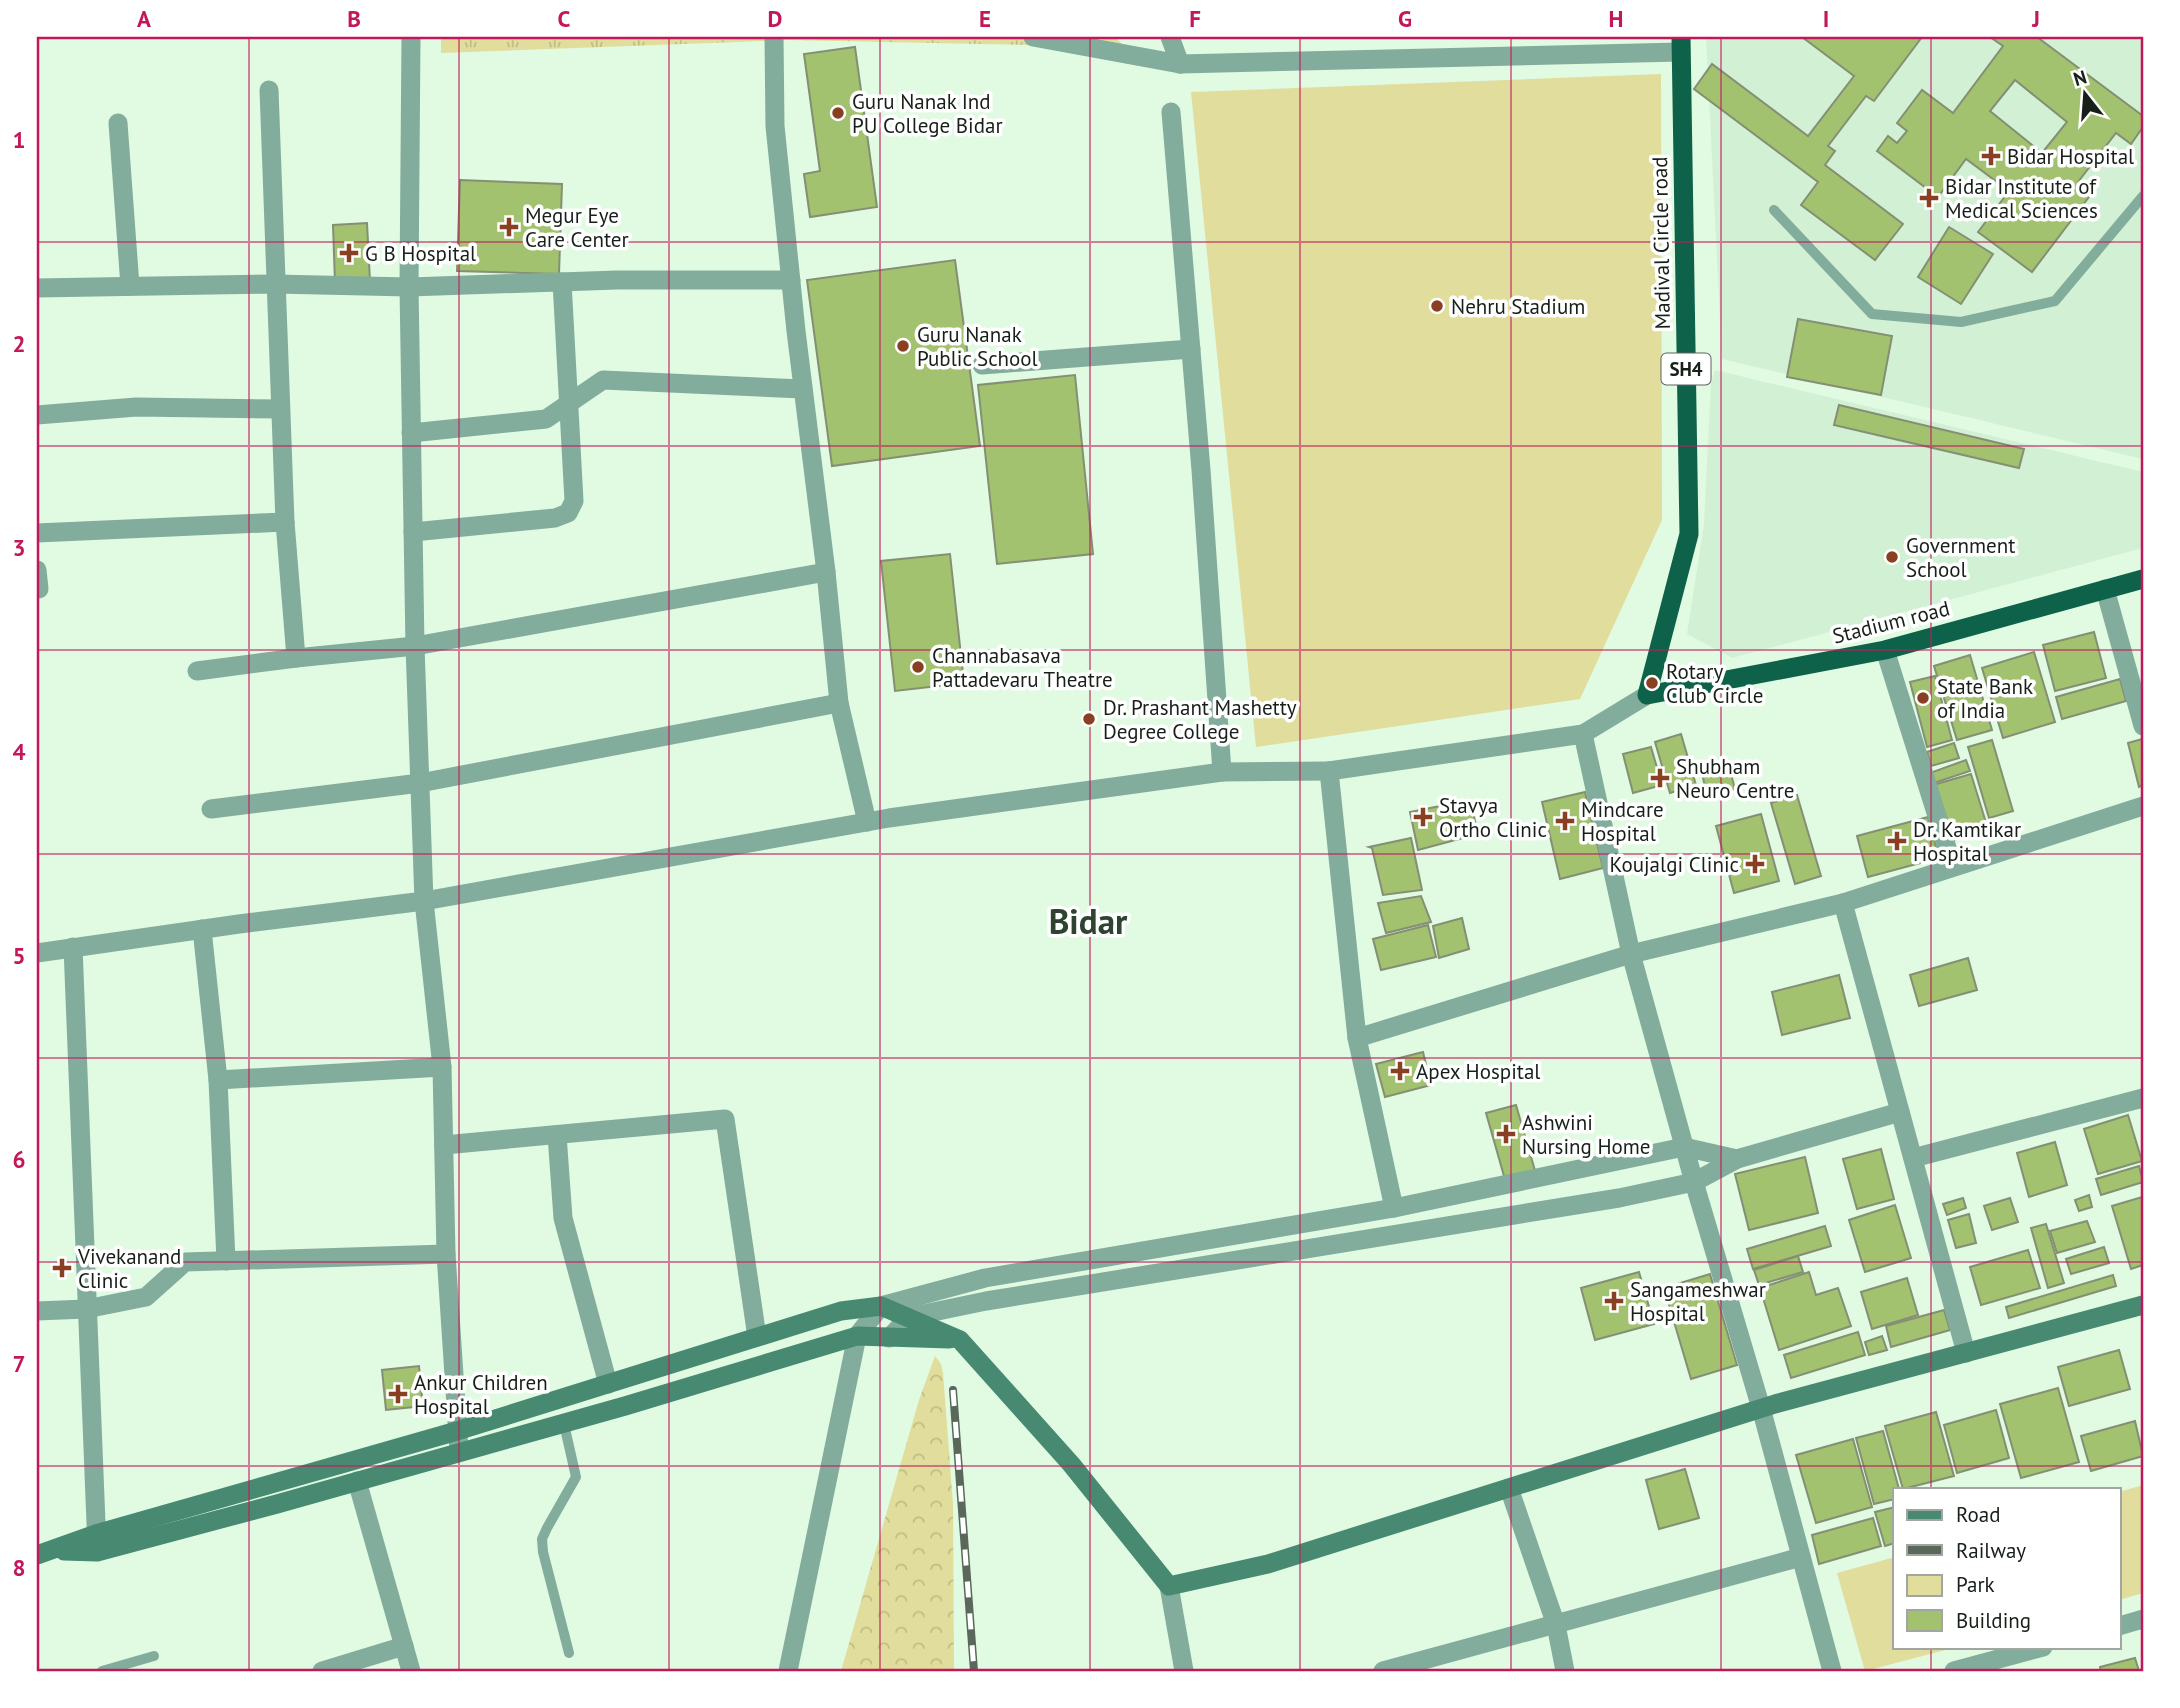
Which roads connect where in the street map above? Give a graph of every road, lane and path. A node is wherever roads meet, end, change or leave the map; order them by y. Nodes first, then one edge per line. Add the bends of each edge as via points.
1 (411, 37) edge
2 (774, 37) edge
3 (1033, 37) edge
4 (1171, 37) edge
5 (1680, 44) edge
6 (1181, 64) junction
7 (269, 90) dead end
8 (1171, 112) dead end
9 (118, 123) dead end
10 (2143, 195) edge
11 (1774, 210) dead end
12 (791, 280) junction
13 (562, 282) junction
14 (275, 284) junction
15 (130, 286) junction
16 (410, 287) junction
17 (37, 288) edge
18 (1191, 349) junction
19 (982, 365) dead end
20 (803, 389) junction
21 (567, 404) junction
22 (280, 409) junction
23 (37, 415) edge
24 (411, 433) junction
25 (285, 522) junction
26 (413, 532) junction
27 (37, 533) edge
28 (826, 572) junction
29 (2143, 579) edge
30 (2105, 589) junction
31 (415, 646) junction
32 (1885, 650) junction
33 (296, 658) junction
34 (197, 671) dead end
35 (1647, 695) junction
36 (839, 703) junction
37 (2143, 726) edge
38 (1583, 734) junction
39 (1329, 771) junction
40 (1222, 772) junction
41 (420, 783) junction
42 (2143, 806) edge
43 (211, 809) dead end
44 (867, 822) junction
45 (1953, 867) junction
46 (424, 901) junction
47 (1843, 903) junction
48 (202, 929) junction
49 (73, 947) junction
50 (37, 953) edge
51 (1631, 954) junction
52 (1357, 1038) junction
53 (442, 1067) junction
54 (218, 1080) junction
55 (2143, 1098) edge
56 (1900, 1112) junction
57 (557, 1135) junction
58 (444, 1145) junction
59 (1684, 1147) junction
60 (1913, 1158) junction
61 (1737, 1159) junction
62 (1694, 1182) junction
63 (1394, 1208) junction
64 (446, 1254) junction
65 (226, 1261) junction
66 (2143, 1305) edge
67 (881, 1306) junction
68 (86, 1309) junction
69 (37, 1311) edge
70 (909, 1317) junction
71 (857, 1336) junction
72 (757, 1337) junction
73 (889, 1338) junction
74 (960, 1340) junction
75 (1966, 1353) junction
76 (608, 1384) junction
77 (1761, 1408) junction
78 (564, 1424) junction
79 (457, 1431) junction
80 (459, 1451) junction
81 (357, 1481) junction
82 (1509, 1488) junction
83 (97, 1543) junction
84 (46, 1553) edge
85 (1801, 1557) junction
86 (1169, 1586) junction
87 (2143, 1619) edge
88 (1556, 1625) junction
89 (2120, 1626) edge
90 (404, 1646) junction
91 (2039, 1648) edge
92 (569, 1653) dead end
93 (154, 1656) dead end
94 (102, 1671) edge
95 (322, 1671) edge
96 (411, 1671) edge
97 (789, 1671) edge
98 (1184, 1671) edge
99 (1383, 1671) edge
100 (1565, 1671) edge
101 (1832, 1671) edge
102 (1954, 1671) edge

1 - 16 street
2 - 12 street via 775,126
3 - 6 street
4 - 6 street
5 - 6 street
5 - 35 highway, Madival Circle road / SH4 via 1689,534
7 - 14 street
8 - 18 street
9 - 15 street
10 - 11 lane via 2055,301 1961,322 1872,314
12 - 13 street
12 - 20 street
13 - 16 street
13 - 21 street
14 - 15 street
14 - 16 street
14 - 22 street
15 - 17 street
16 - 24 street
18 - 19 street
18 - 40 street
20 - 21 street via 603,380
20 - 28 street
21 - 24 street via 546,419
21 - 26 street via 574,501 568,513 555,519
22 - 23 street via 136,407
22 - 25 street
24 - 26 street
25 - 27 street
25 - 33 street
26 - 31 street
28 - 31 street
28 - 36 street
29 - 30 highway, Stadium road
30 - 32 highway, Stadium road
30 - 37 street
31 - 33 street
31 - 41 street
32 - 35 highway, Stadium road
32 - 45 street
33 - 34 street
35 - 38 street
36 - 41 street
36 - 44 street
38 - 39 street
38 - 51 street
39 - 40 street
39 - 52 street
40 - 44 street
41 - 43 street
41 - 46 street
42 - 45 street
44 - 46 street
45 - 47 street
46 - 48 street
46 - 53 street
47 - 51 street
47 - 56 street
48 - 49 street
48 - 54 street
49 - 50 street
49 - 68 street
51 - 52 street
51 - 59 street
52 - 63 street
53 - 54 street
53 - 58 street
54 - 65 street
55 - 60 street
56 - 60 street
56 - 61 street
57 - 58 street
57 - 72 street via 725,1119
57 - 76 street via 563,1218
58 - 64 street
59 - 61 street
59 - 62 street
59 - 63 street
60 - 75 street
61 - 62 street
62 - 70 street
62 - 77 street
63 - 67 street via 985,1278
64 - 65 street
64 - 79 street
65 - 68 street via 185,1262 146,1297
66 - 75 main road
67 - 70 main road
67 - 71 street
67 - 72 main road via 841,1311
68 - 69 street
68 - 83 street
70 - 73 street
70 - 74 main road
71 - 73 main road
71 - 78 main road
71 - 97 street
72 - 76 main road
73 - 74 main road
74 - 86 main road via 1071,1464
75 - 77 main road
76 - 79 main road
77 - 82 main road
77 - 85 street
78 - 80 main road
78 - 92 lane via 576,1478 542,1539
79 - 80 street
79 - 83 main road
80 - 81 main road
81 - 83 main road
81 - 90 street
82 - 86 main road via 1268,1564
82 - 88 street
83 - 84 main road
85 - 88 street
85 - 101 street
86 - 98 street
87 - 89 street
88 - 99 street
88 - 100 street
90 - 95 street
90 - 96 street
91 - 102 street
93 - 94 lane

